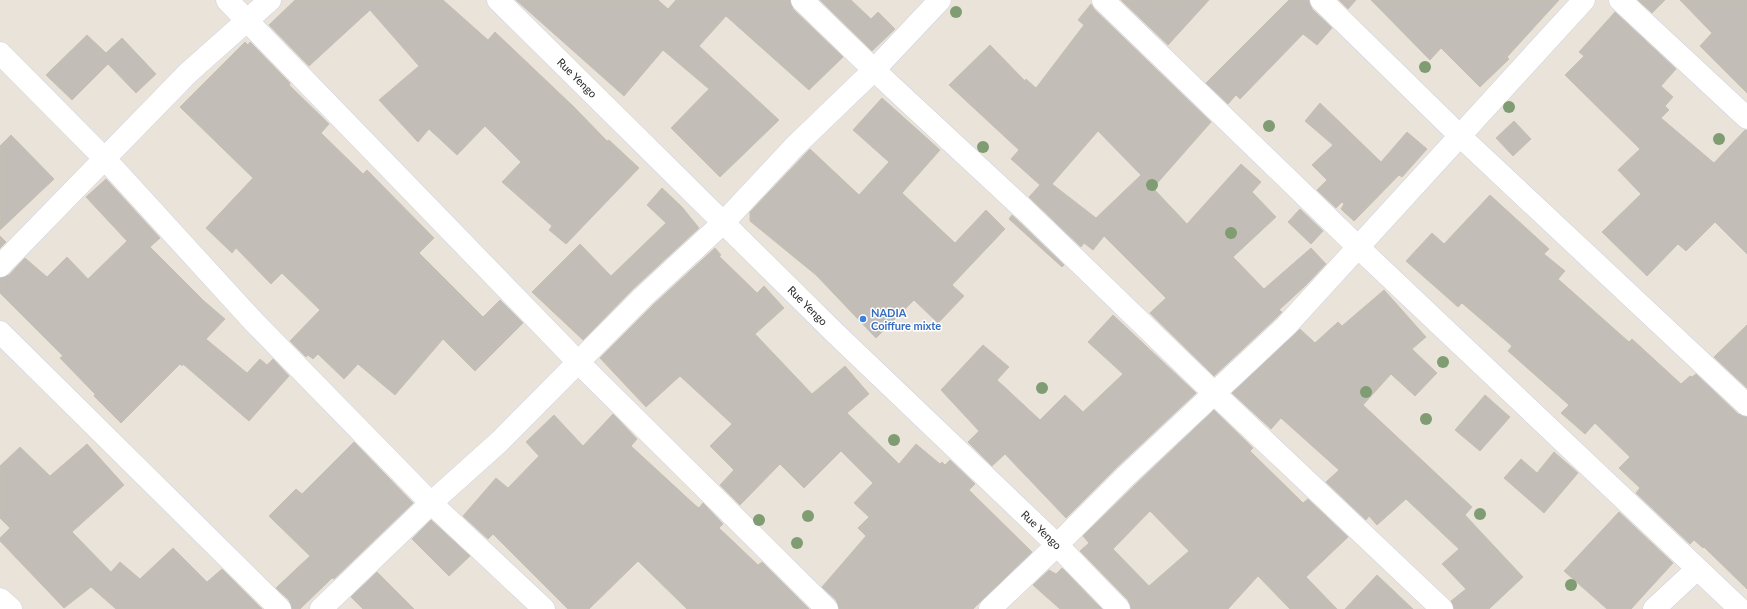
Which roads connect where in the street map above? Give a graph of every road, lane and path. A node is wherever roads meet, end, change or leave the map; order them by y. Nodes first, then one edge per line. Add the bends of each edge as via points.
1 (227, 0) edge
2 (270, 0) edge
3 (498, 0) edge
4 (802, 0) edge
5 (940, 0) edge
6 (1103, 0) edge
7 (1321, 0) edge
8 (1584, 0) edge
9 (1620, 0) edge
10 (248, 21) junction
11 (0, 53) edge
12 (874, 70) junction
13 (1747, 118) edge
14 (1460, 136) junction
15 (105, 159) junction
16 (724, 222) junction
17 (1358, 247) junction
18 (0, 266) edge
19 (0, 332) edge
20 (578, 362) junction
21 (1215, 394) junction
22 (1747, 405) edge
23 (431, 504) junction
24 (1057, 545) junction
25 (1697, 569) junction
26 (0, 599) edge
27 (11, 609) edge
28 (280, 609) edge
29 (321, 609) edge
30 (544, 609) edge
31 (827, 609) edge
32 (990, 609) edge
33 (1120, 609) edge
34 (1442, 609) edge
35 (1654, 609) edge
36 (1740, 609) edge

1 - 10 street
2 - 10 street
3 - 16 street, Rue Yengo
4 - 12 street
5 - 12 street
6 - 17 street
7 - 14 street
8 - 14 street
9 - 13 street
10 - 15 street via 188,73
10 - 20 street
11 - 15 street
12 - 16 street via 795,146
12 - 21 street via 1028,213
14 - 17 street
14 - 22 street
15 - 18 street
15 - 23 street via 254,322
16 - 20 street
16 - 24 street, Rue Yengo via 835,333
17 - 21 street via 1286,326
17 - 25 street
19 - 28 street
20 - 23 street via 499,442
20 - 31 street
21 - 24 street via 1126,476
21 - 34 street
23 - 29 street
23 - 30 street
24 - 32 street
24 - 33 street, Rue Yengo
25 - 35 street
25 - 36 street
26 - 27 street

